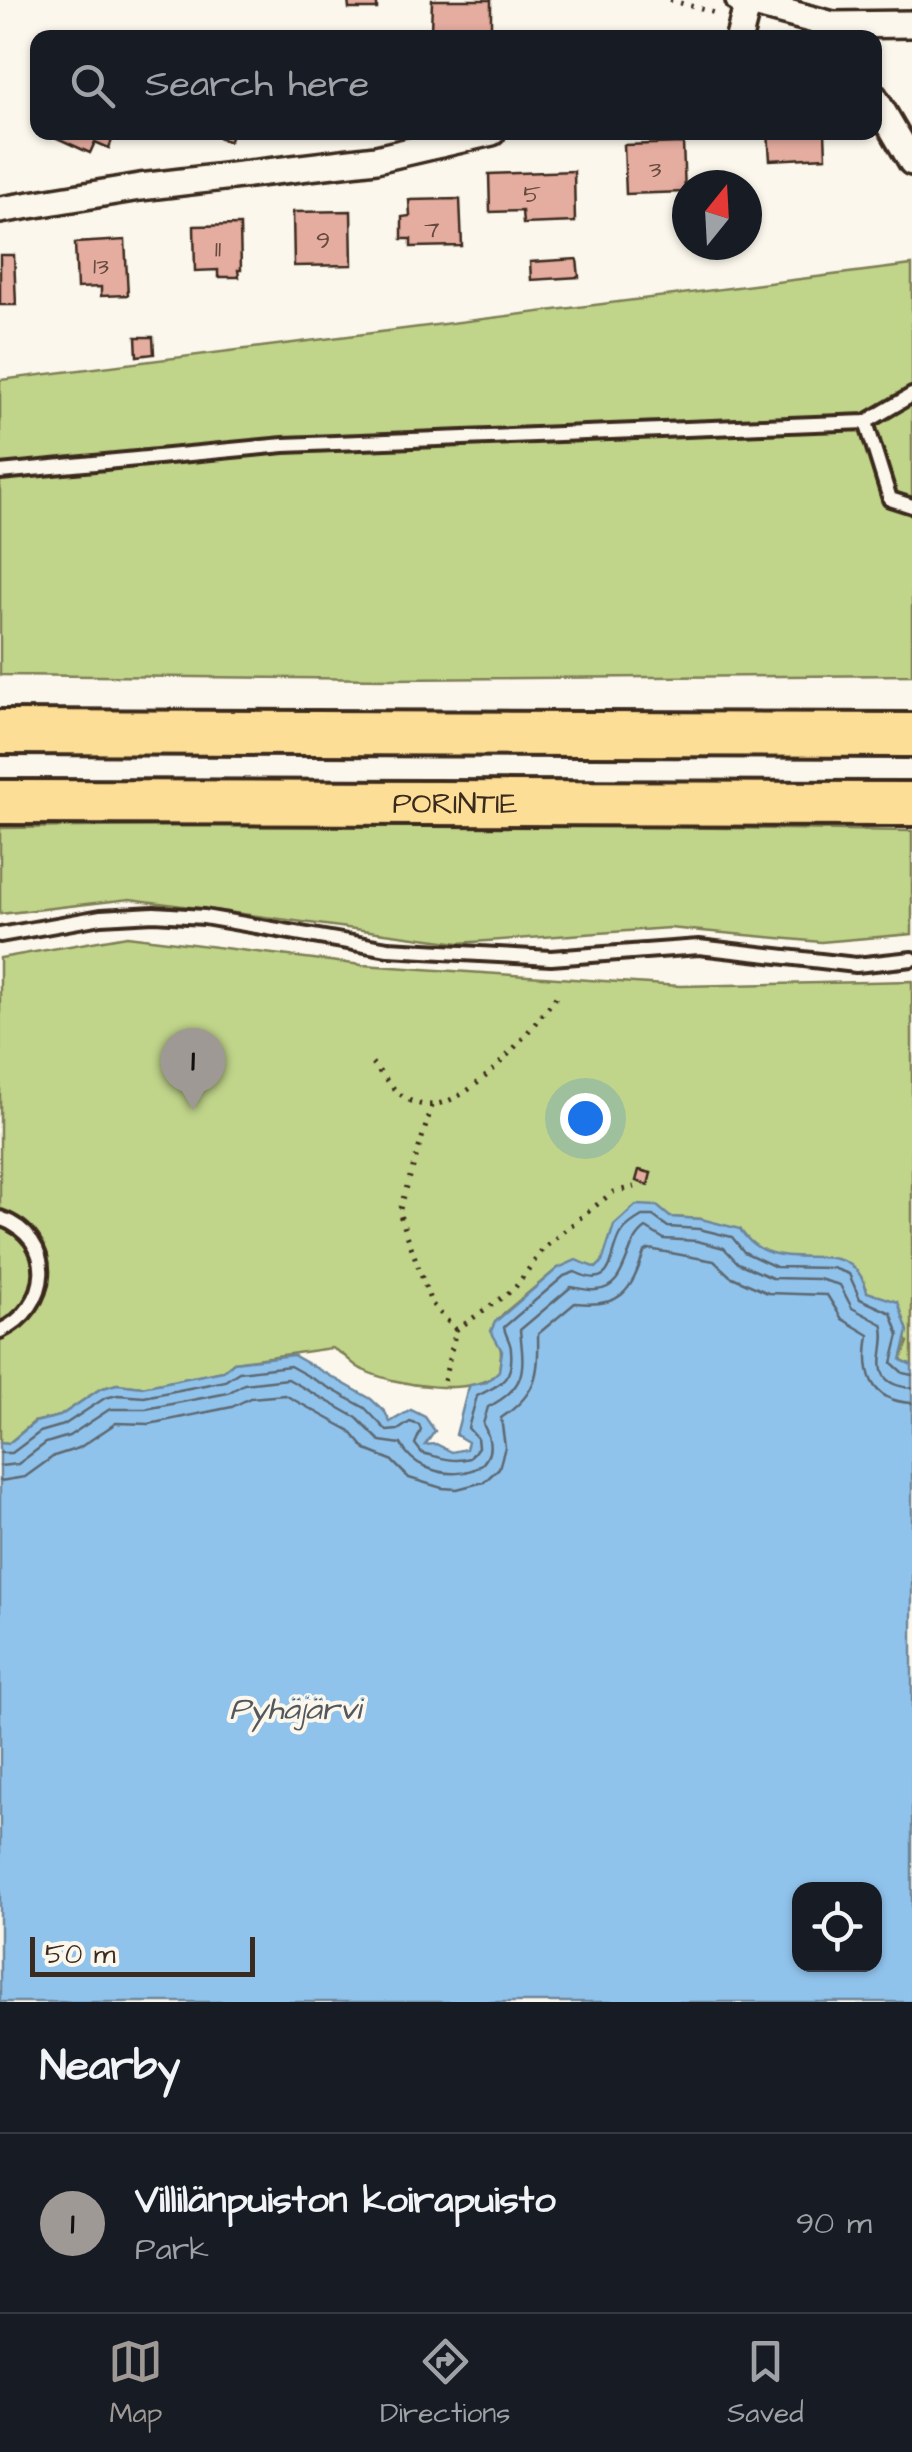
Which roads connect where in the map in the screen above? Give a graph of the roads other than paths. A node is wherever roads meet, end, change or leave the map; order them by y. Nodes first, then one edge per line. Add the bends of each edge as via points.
1 (742, 15) edge
2 (912, 24) edge
3 (831, 30) edge
4 (848, 30) edge
5 (882, 111) edge
6 (456, 140) edge
7 (912, 162) edge
8 (0, 210) edge
9 (912, 396) edge
10 (866, 422) junction
11 (0, 472) edge
12 (912, 506) edge
13 (0, 732) edge
14 (912, 736) edge
15 (0, 802) edge
16 (912, 804) edge
17 (0, 936) edge
18 (912, 960) edge
19 (0, 1218) edge
20 (0, 1331) edge

1 - 3 street
2 - 4 street
5 - 7 street
6 - 8 street via 376,158
9 - 10 lane
10 - 11 lane via 284,445
10 - 12 lane via 890,500
13 - 14 highway
15 - 16 highway, PORINTIE
17 - 18 lane via 154,914 388,949 551,958 699,947 856,965
19 - 20 lane via 26,1232 42,1275 22,1319

